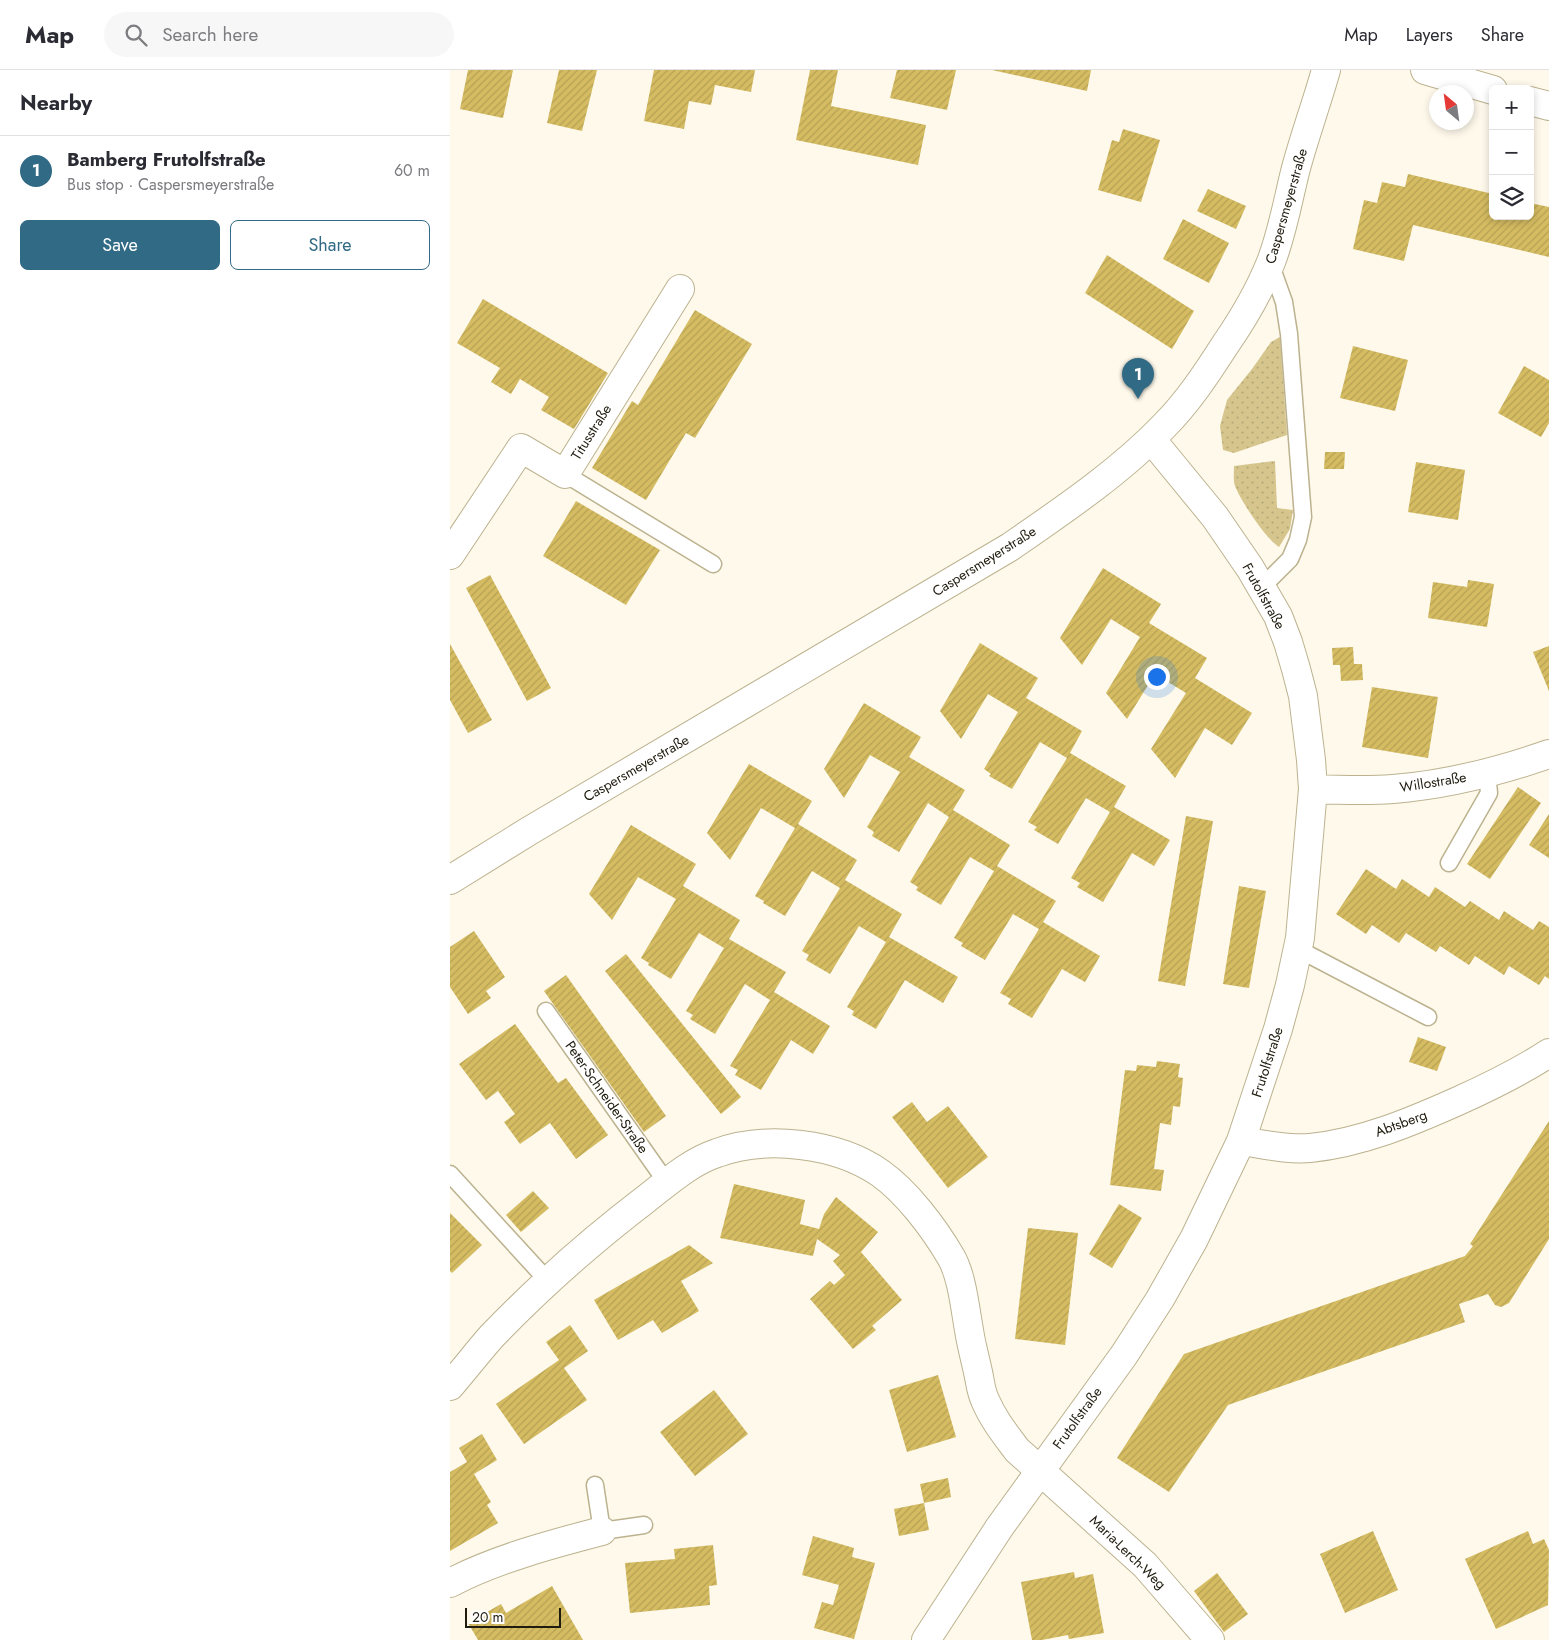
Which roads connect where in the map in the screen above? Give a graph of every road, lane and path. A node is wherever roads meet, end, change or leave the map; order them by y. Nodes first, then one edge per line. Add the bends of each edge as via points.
1 (1326, 70) edge
2 (1426, 70) edge
3 (1489, 89) edge
4 (1534, 102) edge
5 (1549, 106) edge
6 (1270, 263) junction
7 (680, 289) dead end
8 (1151, 439) junction
9 (564, 474) junction
10 (450, 555) edge
11 (713, 564) dead end
12 (1261, 588) junction
13 (1549, 754) edge
14 (1487, 772) junction
15 (1313, 789) junction
16 (1449, 863) dead end
17 (450, 880) edge
18 (1298, 949) junction
19 (546, 1012) dead end
20 (1428, 1017) dead end
21 (1549, 1053) edge
22 (1241, 1141) junction
23 (450, 1174) edge
24 (667, 1183) junction
25 (548, 1281) junction
26 (450, 1386) edge
27 (1040, 1469) junction
28 (595, 1485) dead end
29 (644, 1525) dead end
30 (602, 1531) junction
31 (450, 1583) edge
32 (926, 1640) edge
33 (1210, 1640) edge

1 - 6 street, Caspersmeyerstraße
2 - 3 street
4 - 5 street
6 - 8 street, Caspersmeyerstraße via 1245,315 1200,384
6 - 12 lane via 1284,302 1289,334 1303,517 1290,559
7 - 9 street, Titusstraße
8 - 12 street, Frutolfstraße via 1215,517
8 - 17 street, Caspersmeyerstraße via 1093,487 1010,548
9 - 10 street, Titusstraße via 521,448
9 - 11 lane
12 - 15 street, Frutolfstraße via 1278,616 1303,696
13 - 14 street, Willostraße
14 - 15 street, Willostraße via 1393,789
14 - 16 lane via 1489,793
15 - 18 street, Frutolfstraße
18 - 20 lane
18 - 22 street, Frutolfstraße via 1278,1029
19 - 24 lane, Peter-Schneider-Straße
21 - 22 street, Abtsberg via 1492,1086 1421,1117 1359,1138 1310,1148
22 - 27 street, Frutolfstraße via 1194,1240 1160,1299 1124,1355
23 - 25 lane
24 - 25 street
24 - 27 street via 691,1165 715,1153 762,1143 825,1150 850,1157 880,1173 909,1199 933,1228 952,1259 964,1297 984,1398 1000,1428 1017,1450
25 - 26 street via 490,1338
27 - 32 street, Frutolfstraße
27 - 33 street, Maria-Lerch-Weg via 1145,1565
28 - 30 lane
29 - 30 lane
30 - 31 street via 543,1547

